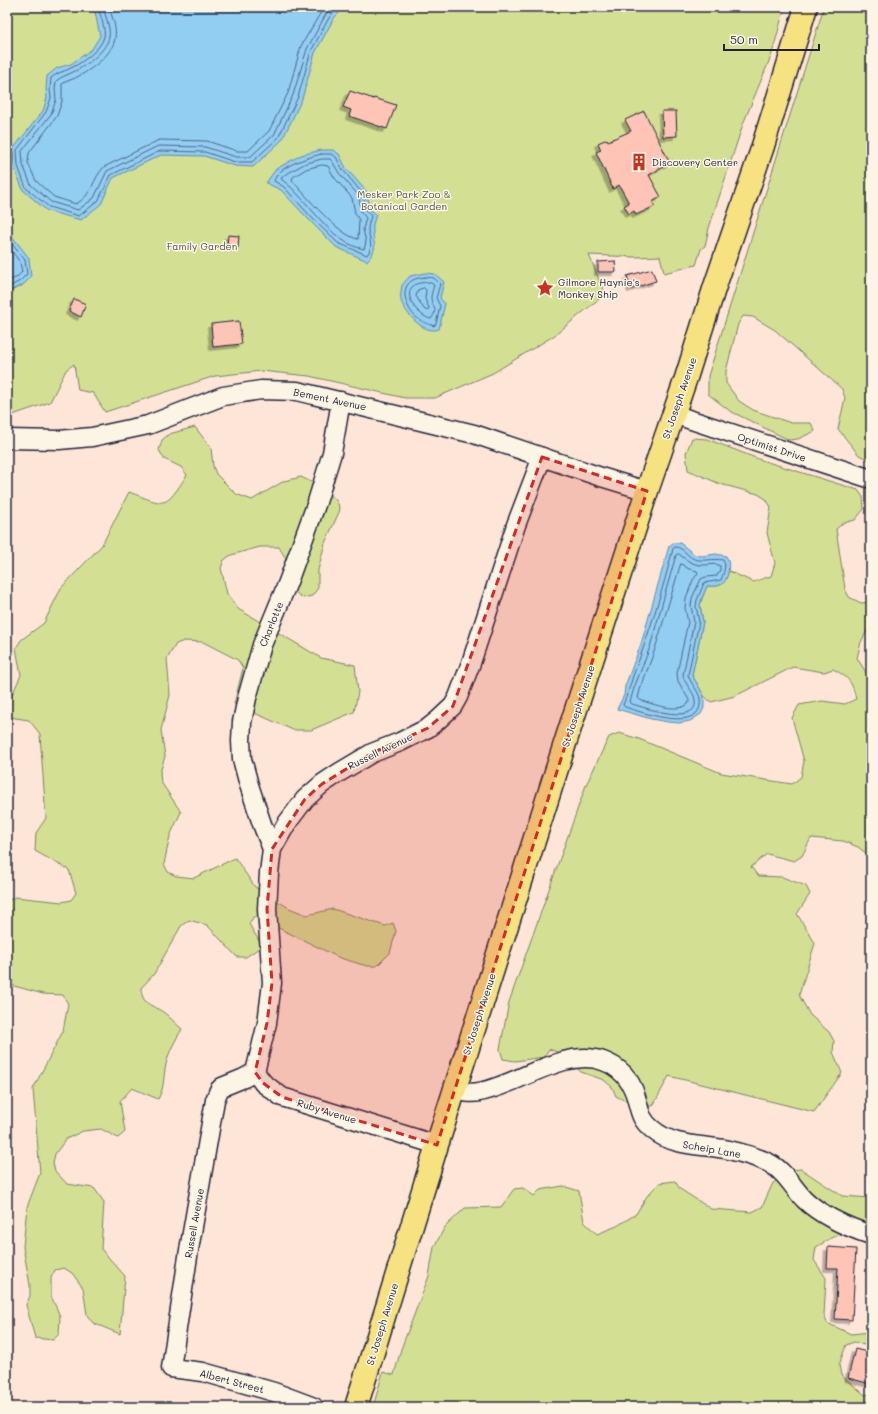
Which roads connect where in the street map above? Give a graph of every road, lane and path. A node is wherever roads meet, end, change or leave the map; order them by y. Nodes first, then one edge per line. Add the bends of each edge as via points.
1 (806, 7) edge
2 (341, 401) junction
3 (673, 414) junction
4 (7, 439) edge
5 (542, 457) junction
6 (871, 478) edge
7 (647, 491) junction
8 (272, 849) junction
9 (255, 1072) junction
10 (455, 1090) junction
11 (437, 1145) junction
12 (871, 1235) edge
13 (171, 1368) joint
14 (314, 1407) edge
15 (356, 1407) edge

1 - 3 main road, St Joseph Avenue via 762,149
2 - 4 street, Bement Avenue via 297,391 261,390 223,396 148,425 120,432 59,440
2 - 5 street, Bement Avenue via 474,434
2 - 8 street, Charlotte via 332,453 317,502 262,645 242,722 242,758 253,798
3 - 6 street, Optimist Drive
3 - 7 main road, St Joseph Avenue
5 - 7 street, Bement Avenue
5 - 8 street, Russell Avenue via 516,525 471,663 453,706 428,728 372,753 322,784 305,799
7 - 10 main road, St Joseph Avenue
8 - 9 street, Russell Avenue via 267,909 272,983 267,1023
9 - 11 street, Ruby Avenue via 263,1083 282,1097
9 - 13 street, Russell Avenue via 219,1090 214,1100
10 - 11 main road, St Joseph Avenue
10 - 12 street, Scheip Lane via 478,1092 501,1086 564,1061 581,1058 602,1061 627,1078 641,1115 652,1130 679,1143 729,1150 770,1163 817,1210 842,1224
11 - 15 main road, St Joseph Avenue
13 - 14 street, Albert Street via 203,1372 274,1392

